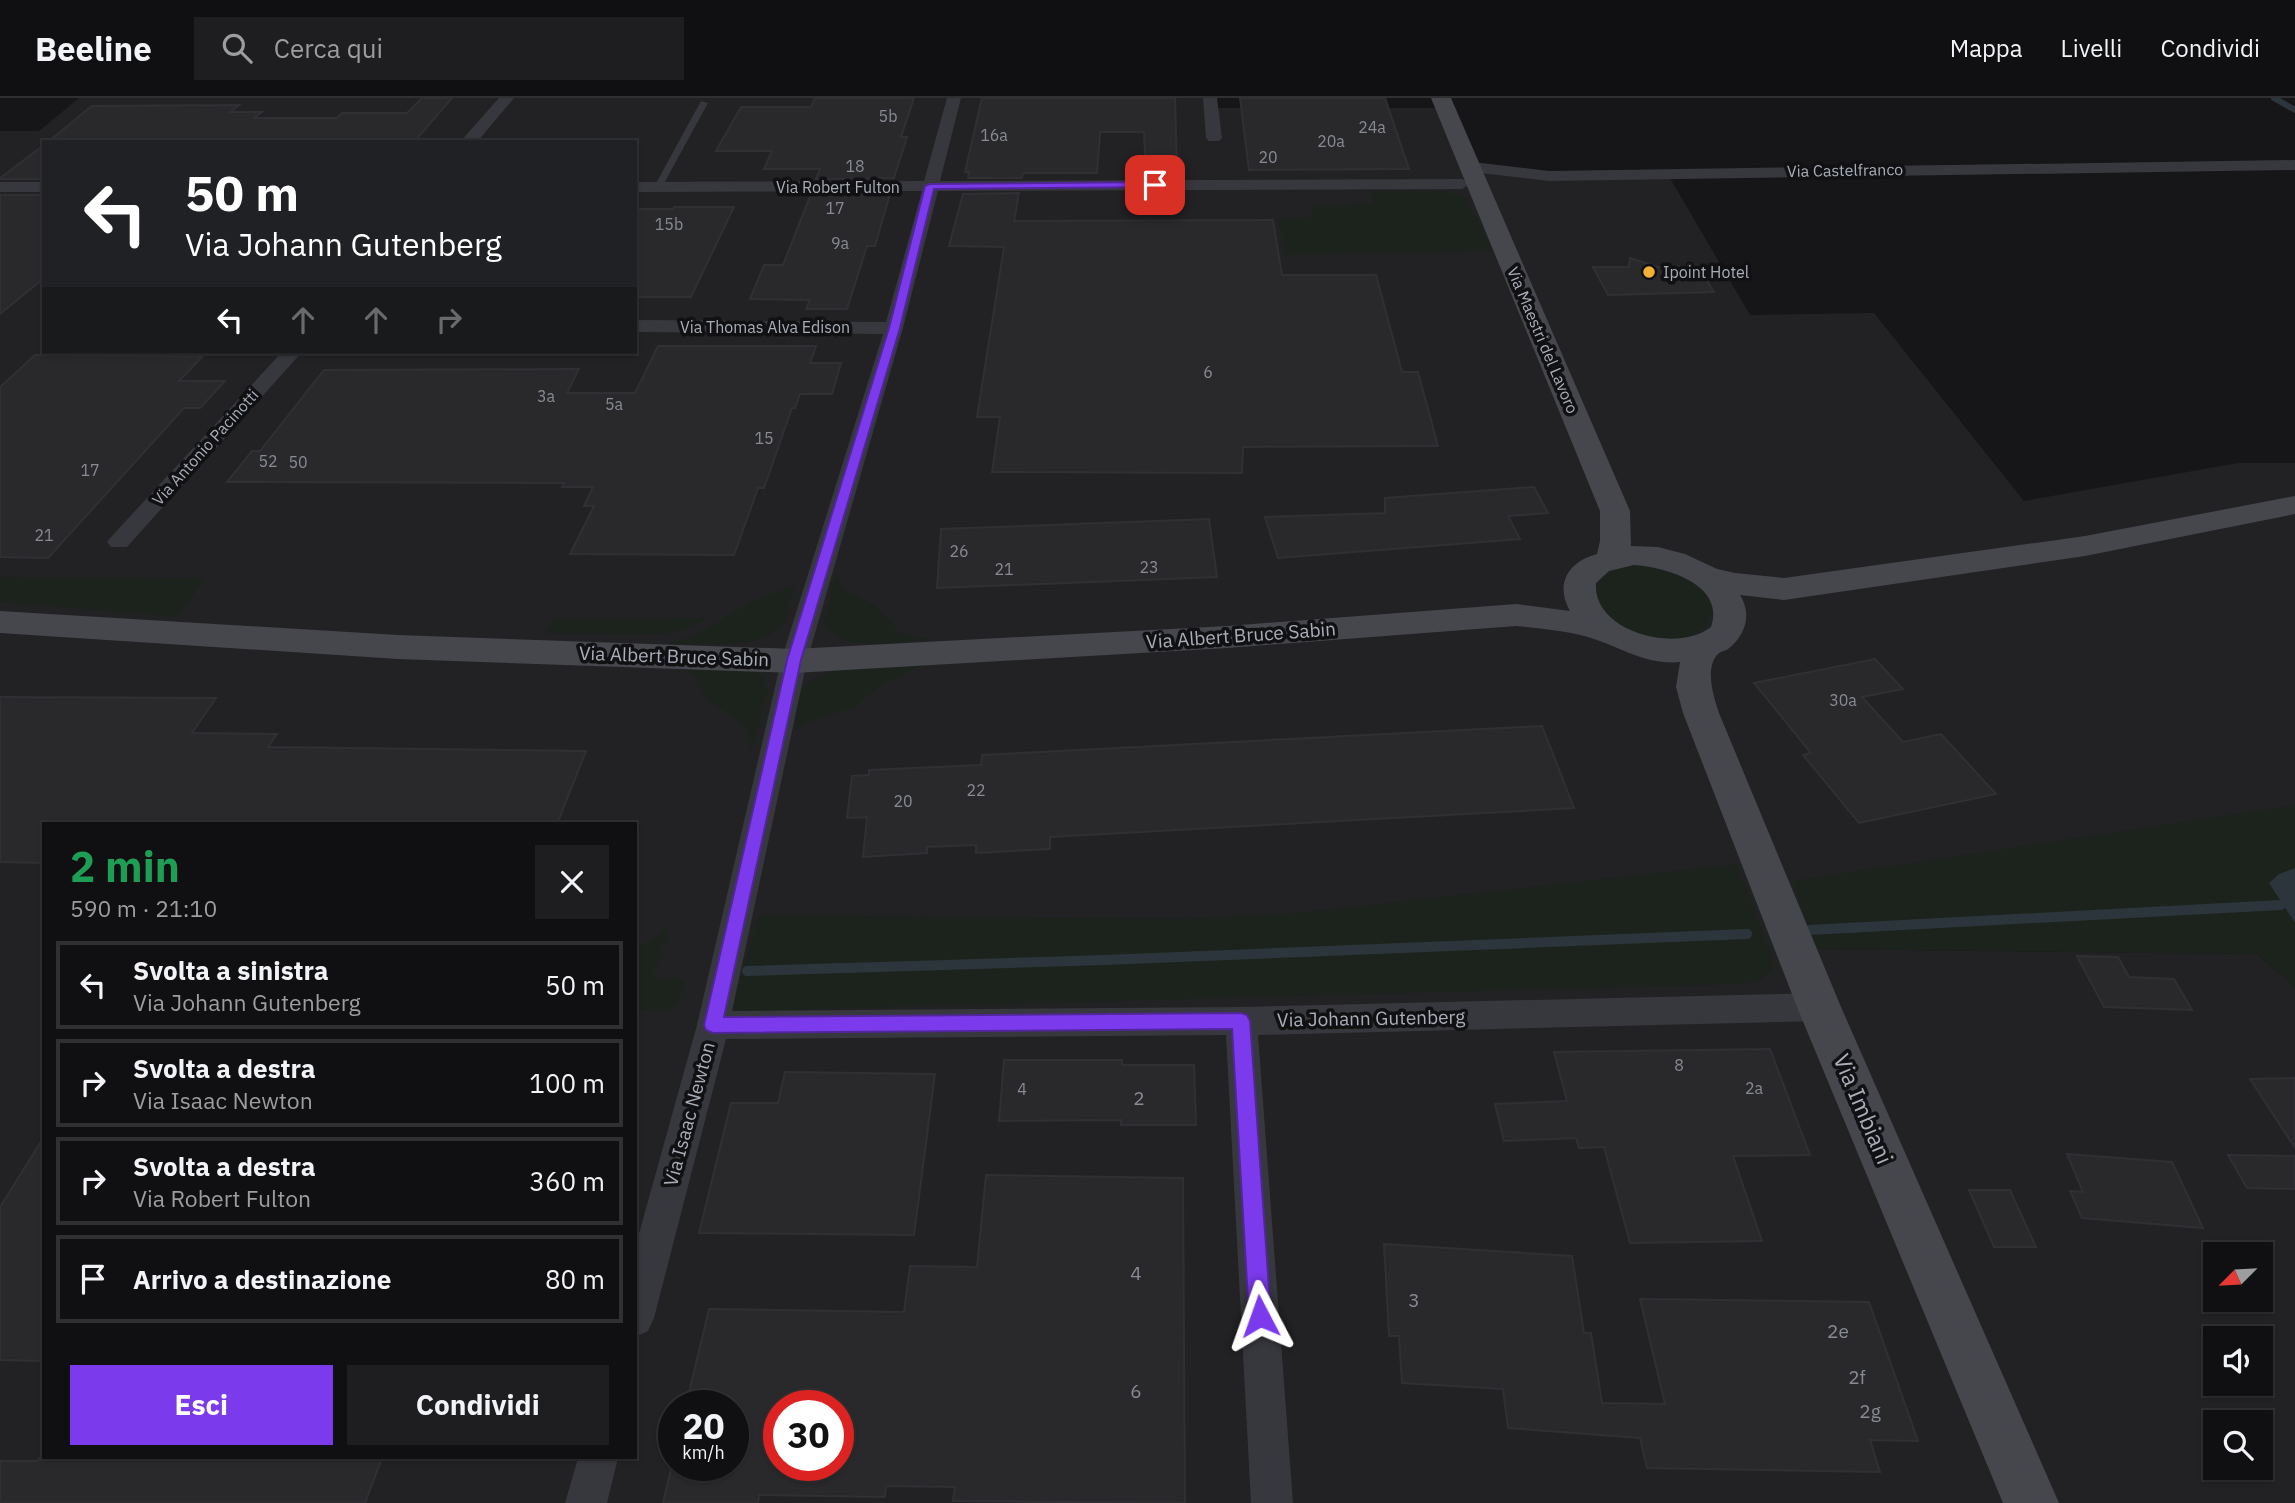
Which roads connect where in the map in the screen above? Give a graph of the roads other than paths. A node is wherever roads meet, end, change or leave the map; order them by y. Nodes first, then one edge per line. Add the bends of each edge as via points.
1 (507, 98) edge
2 (954, 98) edge
3 (1210, 98) edge
4 (1441, 98) edge
5 (704, 103) dead end
6 (1214, 138) dead end
7 (470, 140) edge
8 (2295, 165) edge
9 (1466, 167) junction
10 (1620, 175) junction
11 (930, 186) junction
12 (0, 187) edge
13 (42, 187) edge
14 (637, 187) edge
15 (658, 187) junction
16 (1495, 197) junction
17 (637, 326) edge
18 (894, 328) junction
19 (290, 354) edge
20 (2295, 505) edge
21 (1615, 512) junction
22 (119, 542) dead end
23 (1612, 557) junction
24 (1669, 560) junction
25 (1704, 576) junction
26 (1578, 587) junction
27 (1784, 589) junction
28 (1516, 615) junction
29 (1731, 620) junction
30 (0, 622) edge
31 (1605, 631) junction
32 (1638, 646) junction
33 (1704, 647) junction
34 (794, 660) junction
35 (1701, 713) junction
36 (1819, 1007) junction
37 (1241, 1021) junction
38 (713, 1025) junction
39 (637, 1310) edge
40 (598, 1459) edge
41 (586, 1503) edge
42 (1272, 1503) edge
43 (2031, 1503) edge

1 - 7 street
2 - 11 street, Via Isaac Newton
3 - 6 street
4 - 9 street
5 - 15 lane
8 - 10 street, Via Castelfranco
9 - 10 street, Via Castelfranco via 1531,176
9 - 11 street, Via Robert Fulton
9 - 16 street, Via Maestri del Lavoro
10 - 16 street via 1526,183
11 - 15 street, Via Robert Fulton
11 - 18 street, Via Isaac Newton
12 - 13 street
14 - 15 street, Via Robert Fulton
16 - 21 street, Via Maestri del Lavoro
17 - 18 street, Via Thomas Alva Edison
18 - 34 street, Via Isaac Newton
19 - 22 street, Via Antonio Pacinotti
20 - 27 street via 2085,546
21 - 23 street, Via Maestri del Lavoro
21 - 24 street, Via Maestri del Lavoro
23 - 24 street
23 - 26 street via 1594,564
24 - 25 street
25 - 27 street
25 - 29 street via 1723,592
26 - 28 street, Via Albert Bruce Sabin
26 - 31 street via 1584,610
27 - 29 street
28 - 31 street, Via Albert Bruce Sabin
28 - 34 street, Via Albert Bruce Sabin via 1227,637
29 - 33 street via 1721,638
30 - 34 street, Via Albert Bruce Sabin via 398,647
31 - 32 street
32 - 33 street via 1678,652
32 - 35 street, Via Imbiani via 1683,688
33 - 35 street, Via Imbiani via 1692,687
34 - 38 street, Via Isaac Newton
35 - 36 street, Via Imbiani
36 - 37 street, Via Johann Gutenberg
36 - 43 street, Via Imbiani
37 - 38 street, Via Johann Gutenberg
37 - 42 street
38 - 39 street, Via Isaac Newton
40 - 41 street

